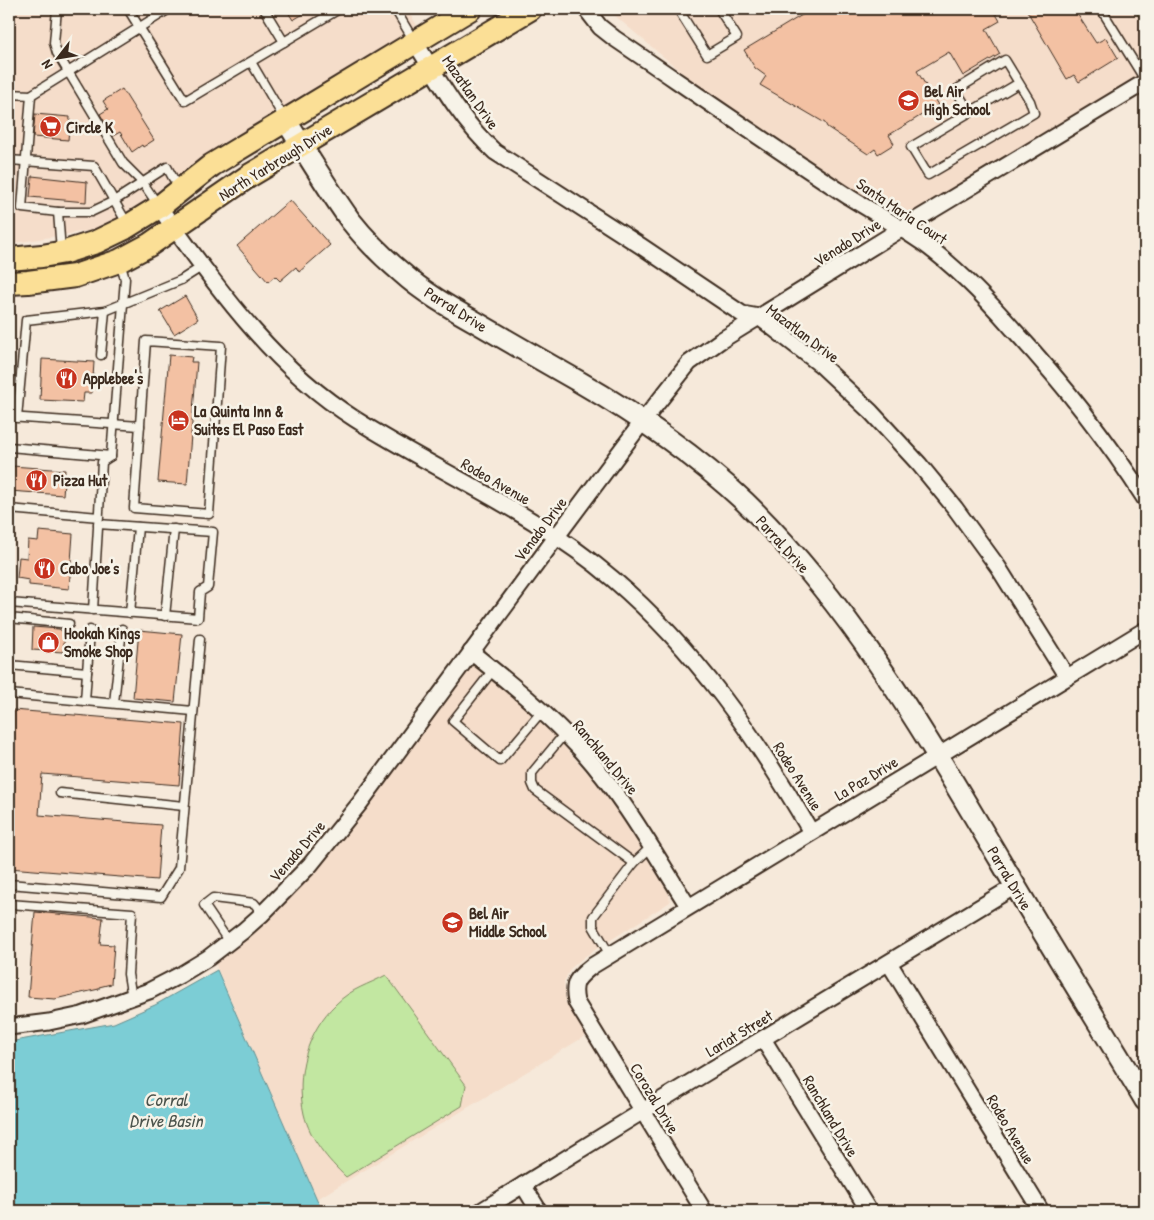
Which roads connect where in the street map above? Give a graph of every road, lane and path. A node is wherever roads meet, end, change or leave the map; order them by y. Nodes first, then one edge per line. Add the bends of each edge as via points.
1 (57, 9) edge
2 (128, 9) edge
3 (169, 9) edge
4 (264, 9) edge
5 (339, 9) edge
6 (395, 9) edge
7 (470, 9) edge
8 (530, 9) edge
9 (586, 9) edge
10 (678, 9) edge
11 (719, 9) edge
12 (1101, 9) edge
13 (139, 27) junction
14 (284, 42) junction
15 (415, 42) junction
16 (251, 62) junction
17 (431, 68) junction
18 (67, 71) junction
19 (1145, 81) edge
20 (1019, 83) junction
21 (9, 94) edge
22 (31, 95) junction
23 (970, 112) junction
24 (285, 119) junction
25 (301, 146) junction
26 (9, 160) edge
27 (26, 162) junction
28 (143, 183) junction
29 (181, 188) junction
30 (114, 201) junction
31 (159, 207) junction
32 (58, 212) junction
33 (128, 226) junction
34 (175, 229) junction
35 (901, 229) junction
36 (9, 246) edge
37 (52, 254) junction
38 (9, 259) edge
39 (119, 260) junction
40 (203, 266) junction
41 (15, 285) edge
42 (124, 304) junction
43 (105, 311) junction
44 (759, 318) junction
45 (101, 355) dead end
46 (13, 417) edge
47 (643, 421) junction
48 (113, 424) junction
49 (140, 426) junction
50 (9, 447) edge
51 (111, 456) junction
52 (1145, 498) edge
53 (9, 509) edge
54 (99, 520) junction
55 (138, 527) junction
56 (174, 529) junction
57 (557, 536) junction
58 (9, 602) edge
59 (93, 610) junction
60 (130, 613) junction
61 (165, 616) junction
62 (9, 618) edge
63 (69, 624) dead end
64 (122, 628) dead end
65 (90, 630) dead end
66 (1145, 630) edge
67 (200, 639) dead end
68 (471, 652) junction
69 (9, 665) edge
70 (493, 670) junction
71 (87, 672) junction
72 (1067, 677) junction
73 (9, 694) edge
74 (85, 701) junction
75 (114, 704) junction
76 (193, 711) junction
77 (542, 711) junction
78 (564, 733) junction
79 (938, 755) junction
80 (60, 793) dead end
81 (184, 806) junction
82 (811, 832) junction
83 (651, 847) junction
84 (634, 863) junction
85 (9, 884) edge
86 (1015, 886) junction
87 (9, 904) edge
88 (688, 906) junction
89 (9, 912) edge
90 (263, 914) junction
91 (229, 942) junction
92 (610, 955) junction
93 (889, 963) junction
94 (132, 998) junction
95 (576, 1002) joint
96 (9, 1027) edge
97 (763, 1039) junction
98 (1145, 1100) edge
99 (642, 1111) junction
100 (523, 1185) junction
101 (481, 1211) edge
102 (539, 1211) edge
103 (704, 1211) edge
104 (869, 1211) edge
105 (1040, 1211) edge

1 - 18 lane via 54,43
2 - 13 lane
3 - 13 lane
4 - 14 lane
5 - 14 lane
6 - 15 lane
7 - 15 main road, North Yarbrough Drive
8 - 17 main road, North Yarbrough Drive
9 - 35 street, Santa Maria Court via 614,38
10 - 11 lane via 707,55 737,37
12 - 19 lane
13 - 16 lane via 184,101
13 - 18 lane
14 - 16 lane
15 - 17 street, Mazatlan Drive
15 - 24 main road, North Yarbrough Drive
16 - 24 lane
17 - 25 main road, North Yarbrough Drive
17 - 44 street, Mazatlan Drive via 472,129 495,152 742,314
18 - 22 lane
18 - 28 lane via 123,163
19 - 35 street, Venado Drive
20 - 23 lane
20 - 23 lane via 1005,60 956,90
20 - 23 lane via 1034,113 928,176 911,147
21 - 22 lane
22 - 27 lane
24 - 25 street, Parral Drive
24 - 29 main road, North Yarbrough Drive
25 - 34 main road, North Yarbrough Drive via 249,176
25 - 47 street, Parral Drive via 351,222 403,274 456,311
26 - 27 lane
27 - 30 lane via 94,166
27 - 32 lane via 22,208
28 - 29 lane via 168,167
28 - 30 lane
28 - 31 lane
29 - 31 main road, North Yarbrough Drive
30 - 32 lane via 91,212
30 - 33 lane
31 - 33 main road, North Yarbrough Drive
31 - 34 street, Rodeo Avenue
32 - 37 lane
33 - 37 main road, North Yarbrough Drive via 96,242
34 - 39 main road, North Yarbrough Drive
34 - 40 street, Rodeo Avenue
35 - 44 street, Venado Drive
35 - 52 street, Santa Maria Court via 957,272 1040,357 1120,460
36 - 37 main road
37 - 38 main road, North Yarbrough Drive
39 - 41 main road, North Yarbrough Drive via 75,276
39 - 42 lane via 125,279
40 - 42 lane via 180,280
40 - 57 street, Rodeo Avenue via 258,336 316,391 354,418
42 - 43 lane
42 - 48 lane
43 - 45 lane
43 - 46 lane via 26,320
44 - 47 street, Venado Drive via 689,363
44 - 72 street, Mazatlan Drive via 821,365 919,464 998,567
46 - 48 lane
47 - 57 street, Venado Drive
47 - 79 street, Parral Drive via 744,502 794,554 838,607
48 - 49 lane
48 - 51 lane
49 - 49 lane via 134,508 209,514 221,346 146,340
50 - 51 lane
51 - 54 lane via 102,462
53 - 54 lane
54 - 55 lane
54 - 59 lane
55 - 56 lane
55 - 60 lane
56 - 61 lane
56 - 61 lane via 213,532 208,587 200,592 198,618
57 - 68 street, Venado Drive
57 - 82 street, Rodeo Avenue via 613,579 664,627 709,677 742,720
58 - 59 lane
59 - 60 lane
60 - 61 lane
62 - 63 lane
64 - 75 lane
65 - 71 lane
66 - 72 street, La Paz Drive
67 - 76 lane
68 - 70 street, Ranchland Drive
68 - 90 street, Venado Drive via 360,803 310,865
69 - 71 lane
70 - 77 street, Ranchland Drive
70 - 77 lane via 453,721 500,761
71 - 74 lane
72 - 79 street, La Paz Drive
73 - 74 lane
74 - 75 lane
75 - 76 lane
76 - 81 lane
77 - 78 street, Ranchland Drive
78 - 83 street, Ranchland Drive via 610,785
78 - 84 lane via 532,773 532,783 536,790
79 - 82 street, La Paz Drive
79 - 86 street, Parral Drive
80 - 81 lane
81 - 85 lane via 179,868 161,897
82 - 88 street, La Paz Drive
83 - 84 lane
83 - 88 street, Ranchland Drive
84 - 92 lane via 593,917 593,926
86 - 93 street, Lariat Street
86 - 98 street, Parral Drive
87 - 89 lane
87 - 94 lane via 132,913 128,974
88 - 92 street, La Paz Drive
90 - 91 street, Venado Drive
90 - 91 lane via 254,903 213,898 204,905
91 - 94 street, Venado Drive via 180,975
92 - 95 street, La Paz Drive via 578,977 574,986
93 - 97 street, Lariat Street
93 - 105 street, Rodeo Avenue
94 - 96 street, Venado Drive via 82,1015
95 - 99 street, Corozal Drive
97 - 99 street, Lariat Street
97 - 104 street, Ranchland Drive
99 - 100 street, Lariat Street
99 - 103 street, Corozal Drive
100 - 101 street, Lariat Street
100 - 102 street

